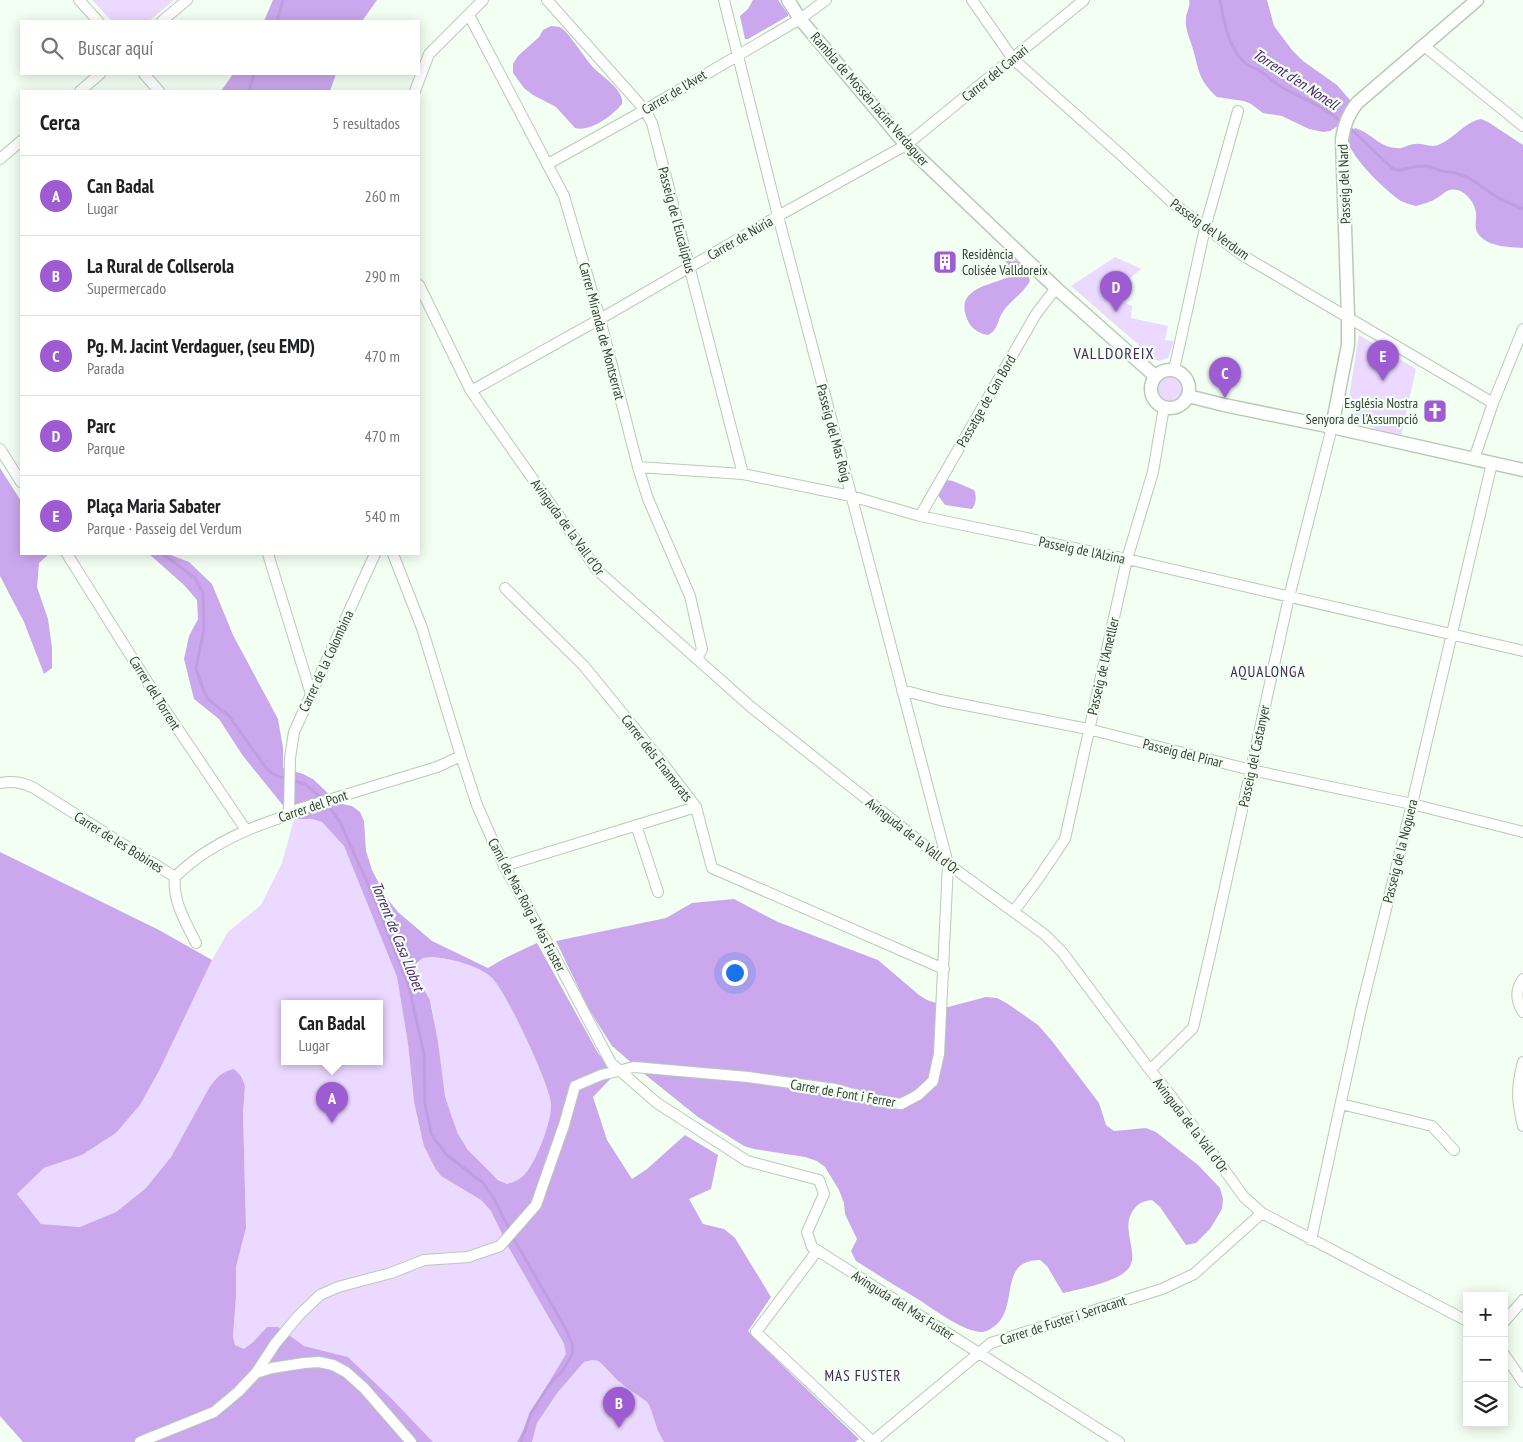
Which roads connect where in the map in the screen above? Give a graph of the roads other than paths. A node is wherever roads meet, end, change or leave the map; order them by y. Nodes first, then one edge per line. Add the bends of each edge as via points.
1 (79, 0) edge
2 (187, 0) edge
3 (483, 0) edge
4 (547, 0) edge
5 (724, 0) edge
6 (788, 0) edge
7 (826, 0) edge
8 (972, 0) edge
9 (1084, 0) edge
10 (1477, 0) edge
11 (469, 15) junction
12 (800, 19) junction
13 (97, 20) edge
14 (163, 20) edge
15 (1424, 45) junction
16 (738, 54) junction
17 (1013, 59) junction
18 (99, 75) edge
19 (145, 75) edge
20 (81, 90) edge
21 (158, 90) edge
22 (415, 90) edge
23 (645, 110) junction
24 (1238, 111) dead end
25 (1523, 126) edge
26 (20, 142) edge
27 (906, 145) junction
28 (0, 159) edge
29 (548, 164) junction
30 (778, 216) junction
31 (1205, 228) junction
32 (689, 267) junction
33 (420, 287) edge
34 (1056, 288) junction
35 (1348, 316) junction
36 (600, 319) junction
37 (1523, 329) edge
38 (1174, 370) junction
39 (1155, 376) junction
40 (471, 391) junction
41 (1188, 396) junction
42 (1493, 402) junction
43 (1164, 407) junction
44 (1332, 427) junction
45 (0, 448) edge
46 (1474, 459) junction
47 (1492, 463) junction
48 (638, 467) junction
49 (1523, 470) edge
50 (743, 474) junction
51 (20, 480) edge
52 (851, 496) junction
53 (920, 516) junction
54 (68, 555) edge
55 (268, 555) edge
56 (375, 555) edge
57 (393, 555) edge
58 (1128, 559) junction
59 (505, 588) dead end
60 (1289, 597) junction
61 (1452, 636) junction
62 (1523, 652) edge
63 (697, 659) junction
64 (902, 690) junction
65 (311, 694) junction
66 (1088, 730) junction
67 (461, 756) junction
68 (1251, 770) junction
69 (0, 783) edge
70 (1412, 804) junction
71 (696, 807) junction
72 (289, 812) junction
73 (636, 825) junction
74 (246, 830) junction
75 (1523, 832) edge
76 (948, 864) junction
77 (504, 866) junction
78 (175, 877) junction
79 (658, 892) dead end
80 (1014, 911) junction
81 (196, 943) dead end
82 (944, 969) junction
83 (1523, 979) edge
84 (1523, 1012) edge
85 (1523, 1062) edge
86 (619, 1070) junction
87 (1150, 1070) junction
88 (1341, 1104) junction
89 (1523, 1126) edge
90 (1454, 1150) dead end
91 (1262, 1213) junction
92 (1311, 1240) junction
93 (817, 1251) junction
94 (1523, 1300) edge
95 (1508, 1317) edge
96 (1463, 1319) edge
97 (980, 1354) junction
98 (1508, 1360) edge
99 (256, 1373) junction
100 (1523, 1382) edge
101 (140, 1442) edge
102 (411, 1442) edge
103 (872, 1442) edge
104 (1119, 1442) edge

1 - 13 street
2 - 14 street
3 - 11 street
4 - 23 street, Passeig de l'Eucaliptus
5 - 16 street, Passeig del Mas Roig
6 - 12 street, Rambla de Mossèn Jacint Verdaguer
7 - 12 street, Carrer de l'Avet
8 - 17 street, Passeig del Verdum
9 - 17 street, Carrer del Canari
10 - 15 street, Passeig del Nard
11 - 22 street via 429,54
11 - 29 street, Carrer Miranda de Montserrat
12 - 16 street, Carrer de l'Avet
12 - 27 street, Rambla de Mossèn Jacint Verdaguer
15 - 25 street
15 - 35 street, Passeig del Nard via 1357,103 1344,125
16 - 23 street, Carrer de l'Avet
16 - 30 street, Passeig del Mas Roig
17 - 27 street, Carrer del Canari
17 - 31 street, Passeig del Verdum
18 - 20 street
19 - 21 street
23 - 29 street, Carrer de l'Avet
23 - 32 street, Passeig de l'Eucaliptus via 652,123
24 - 31 street
26 - 28 street
27 - 30 street, Carrer de Núria
27 - 34 street, Rambla de Mossèn Jacint Verdaguer
29 - 36 street, Carrer Miranda de Montserrat via 564,196
30 - 32 street, Carrer de Núria
30 - 52 street, Passeig del Mas Roig
31 - 35 street, Passeig del Verdum via 1242,255
31 - 38 street
32 - 36 street, Carrer de Núria
32 - 50 street, Passeig de l'Eucaliptus
33 - 40 street, Avinguda de la Vall d'Or
34 - 39 street, Rambla de Mossèn Jacint Verdaguer
34 - 53 street, Passatge de Can Bord via 1036,314
35 - 42 street, Passeig del Verdum
35 - 44 street, Passeig del Nard via 1348,345
36 - 40 street, Carrer de Núria
36 - 48 street, Carrer Miranda de Montserrat
37 - 42 street
38 - 39 street via 1163,370
38 - 41 street via 1187,380
39 - 43 street via 1151,394
40 - 63 street, Avinguda de la Vall d'Or via 597,570
41 - 43 street via 1175,407
41 - 44 street
42 - 46 street
43 - 58 street, Passeig de l'Ametller via 1154,472
44 - 46 street
44 - 60 street, Passeig del Castanyer
45 - 51 street
46 - 47 street
47 - 49 street
47 - 61 street, Passeig de la Noguera
48 - 50 street, Passeig de l'Alzina
48 - 63 street, Carrer Miranda de Montserrat via 648,500 690,596 702,648
50 - 52 street, Passeig de l'Alzina
52 - 53 street, Passeig de l'Alzina
52 - 64 street, Passeig del Mas Roig
53 - 58 street, Passeig de l'Alzina
54 - 74 street, Carrer del Torrent via 163,707
55 - 65 street
56 - 65 street, Carrer de la Colombina
57 - 67 street, Camí de Mas Roig a Mas Fuster via 422,628
58 - 60 street, Passeig de l'Alzina
58 - 66 street, Passeig de l'Ametller
59 - 71 street, Carrer dels Enamorats via 584,666
60 - 61 street, Passeig de l'Alzina
60 - 68 street, Passeig del Castanyer
61 - 62 street, Passeig de l'Alzina
61 - 70 street, Passeig de la Noguera
63 - 76 street, Avinguda de la Vall d'Or via 751,707
64 - 66 street, Passeig del Pinar
64 - 76 street, Passeig del Mas Roig
65 - 72 street, Carrer de la Colombina via 291,740
66 - 68 street, Passeig del Pinar
66 - 80 street, Passeig de l'Ametller via 1065,839
67 - 72 street, Carrer del Pont via 437,767
67 - 77 street, Camí de Mas Roig a Mas Fuster via 477,805
68 - 70 street, Passeig del Pinar
68 - 87 street, Passeig del Castanyer via 1193,1028
69 - 78 street, Carrer de les Bobines via 11,781 34,788
70 - 75 street, Passeig del Pinar
70 - 88 street, Passeig de la Noguera
71 - 73 street
71 - 82 street, Carrer dels Enamorats via 712,868
72 - 74 street, Carrer del Pont via 286,816
73 - 77 street
73 - 79 street
74 - 78 street, Carrer del Pont via 205,854
76 - 80 street, Avinguda de la Vall d'Or
76 - 82 street, Carrer de Font i Ferrer
77 - 86 street, Camí de Mas Roig a Mas Fuster via 611,1063
78 - 81 street, Carrer de les Bobines via 179,906
80 - 87 street, Avinguda de la Vall d'Or via 1062,952
82 - 86 street, Carrer de Font i Ferrer via 940,1054 933,1081 918,1095 901,1104 835,1089 748,1077 634,1067
83 - 84 street via 1517,998
85 - 89 street via 1517,1096
86 - 93 street, Camí de Mas Roig a Mas Fuster via 657,1103 747,1161 819,1180 824,1194 807,1232 812,1248
86 - 99 street, Carrer de Font i Ferrer via 575,1086 536,1205 500,1246 468,1257 424,1260 391,1273 338,1287 320,1296 299,1315
87 - 91 street, Avinguda de la Vall d'Or via 1244,1197
88 - 90 street via 1432,1126
88 - 92 street, Passeig de la Noguera
91 - 92 street, Avinguda de la Vall d'Or
91 - 97 street, Carrer de Fuster i Serracant via 1194,1274 1162,1289 991,1343
92 - 96 street, Avinguda de la Vall d'Or
93 - 97 street, Avinguda del Mas Fuster
93 - 103 street via 756,1332
94 - 95 street
97 - 103 street, Carrer de Fuster i Serracant
97 - 104 street, Avinguda del Mas Fuster
98 - 100 street
99 - 101 street via 214,1412
99 - 102 street via 304,1363 333,1365 364,1388

